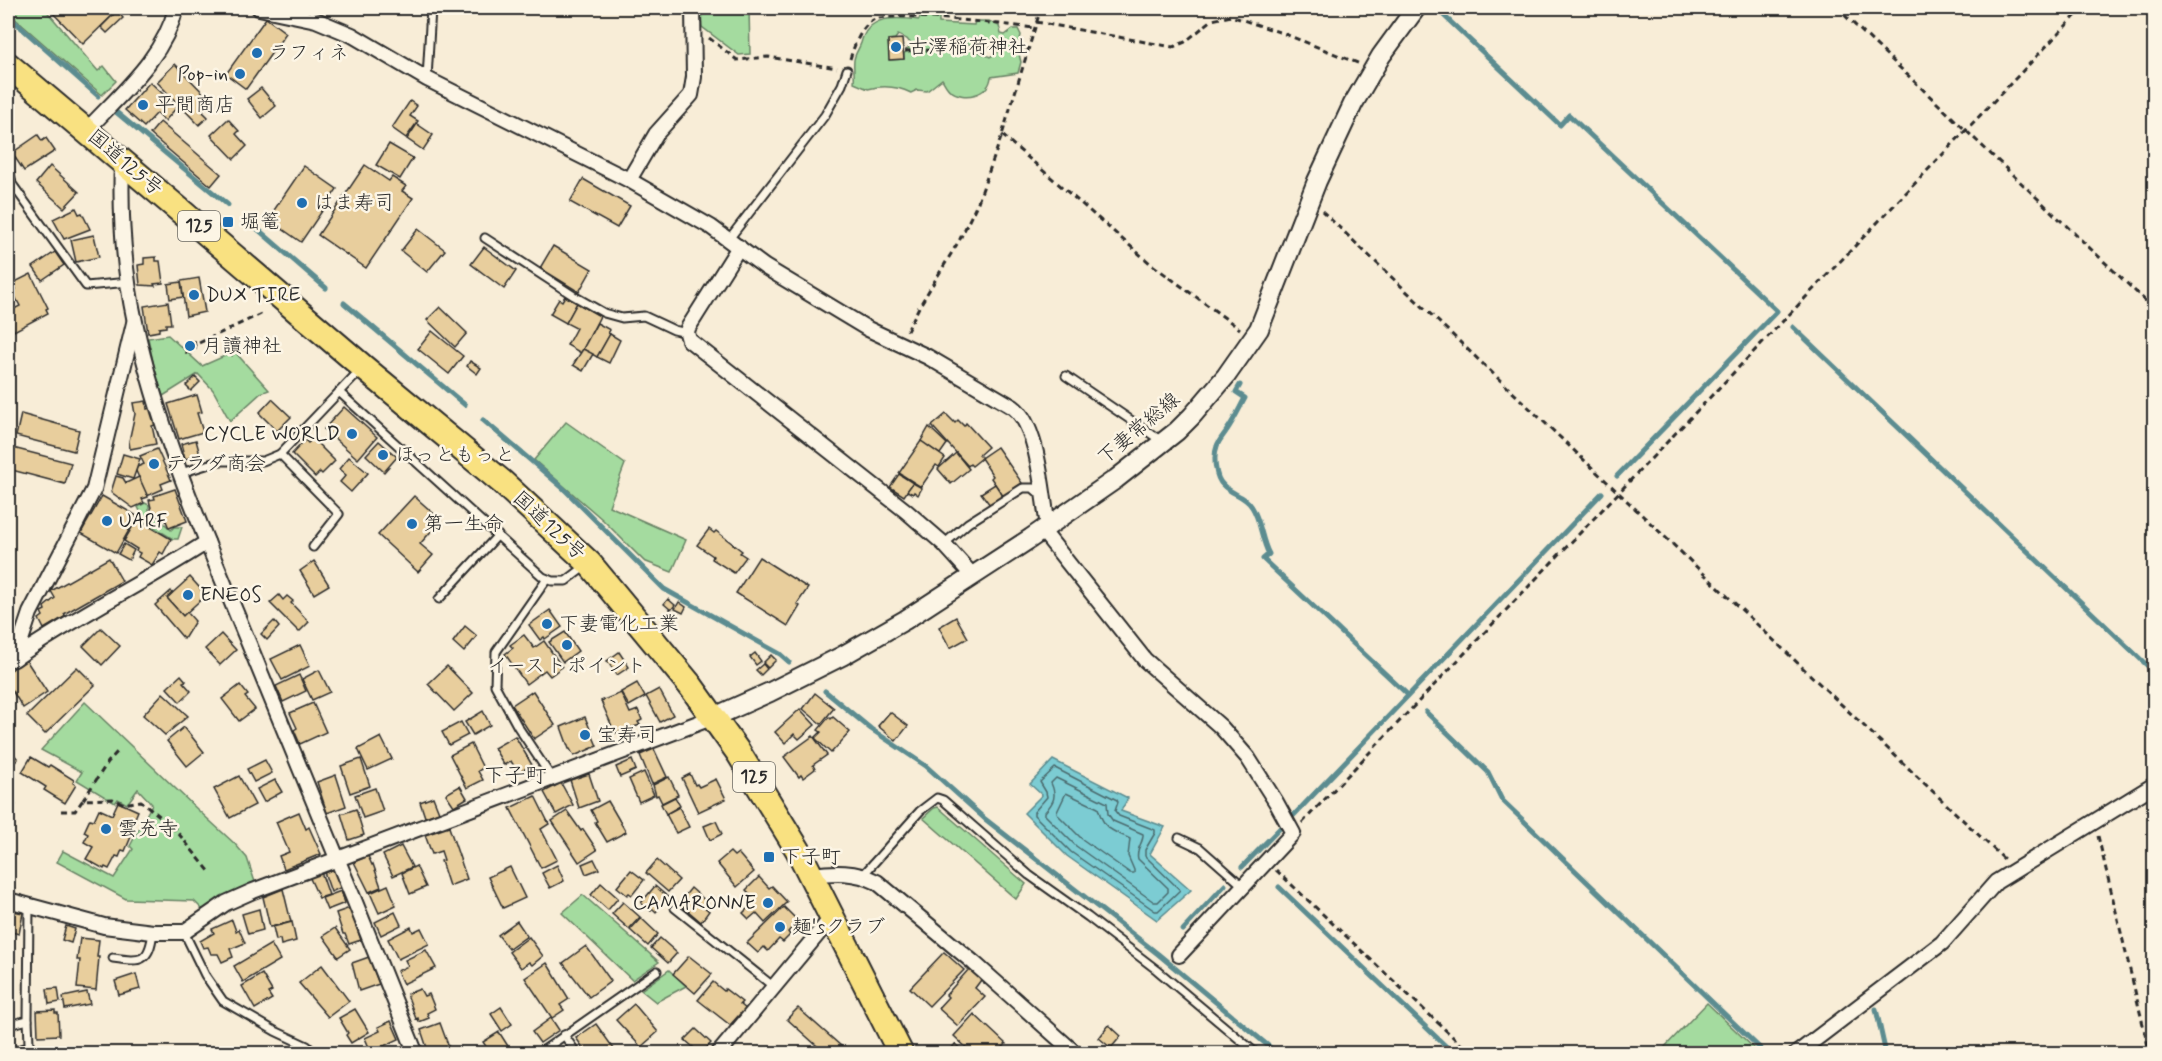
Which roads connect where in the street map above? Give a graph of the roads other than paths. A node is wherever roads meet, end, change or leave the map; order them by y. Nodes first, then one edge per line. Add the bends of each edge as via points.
1 (176, 8) edge
2 (259, 8) edge
3 (431, 8) edge
4 (693, 8) edge
5 (1416, 8) edge
6 (8, 65) edge
7 (847, 70) road end
8 (427, 79) junction
9 (86, 130) junction
10 (8, 162) edge
11 (122, 162) junction
12 (628, 180) junction
13 (485, 238) dead end
14 (734, 243) junction
15 (129, 282) junction
16 (134, 320) junction
17 (687, 333) junction
18 (363, 367) junction
19 (1065, 376) dead end
20 (339, 392) junction
21 (1163, 442) junction
22 (280, 454) junction
23 (181, 473) junction
24 (1043, 496) junction
25 (1045, 528) junction
26 (498, 535) junction
27 (207, 542) junction
28 (944, 544) junction
29 (313, 547) dead end
30 (589, 563) junction
31 (973, 576) junction
32 (548, 579) junction
33 (439, 599) dead end
34 (11, 660) edge
35 (714, 717) junction
36 (552, 778) junction
37 (2154, 785) edge
38 (1179, 838) dead end
39 (337, 858) junction
40 (811, 875) junction
41 (863, 875) junction
42 (1243, 886) junction
43 (8, 900) edge
44 (29, 906) junction
45 (675, 908) dead end
46 (832, 917) junction
47 (153, 932) junction
48 (184, 932) junction
49 (1179, 956) dead end
50 (112, 958) dead end
51 (657, 971) dead end
52 (774, 987) junction
53 (28, 1020) junction
54 (8, 1025) edge
55 (564, 1035) junction
56 (8, 1053) edge
57 (315, 1053) edge
58 (416, 1053) edge
59 (538, 1053) edge
60 (577, 1053) edge
61 (718, 1053) edge
62 (901, 1053) edge
63 (1076, 1053) edge
64 (1257, 1053) edge
65 (1796, 1053) edge

1 - 9 street via 155,55
2 - 8 street via 316,20 352,35
3 - 8 lane
4 - 12 street via 691,95 656,134
5 - 21 main road, 下妻常総線 via 1353,104 1259,329 1208,399
6 - 9 highway, 国道125号 / 125
7 - 14 lane via 825,115
8 - 12 street
9 - 11 highway, 国道125号 / 125
10 - 15 lane via 12,184 86,286
11 - 15 street
11 - 18 highway, 国道125号 / 125
12 - 14 street
13 - 17 lane via 604,313 622,318 644,316
14 - 17 street
14 - 24 street via 765,267 868,329 928,357 1020,412 1035,451
15 - 16 street
16 - 23 street via 151,388
16 - 34 street via 94,489 30,613
17 - 28 street via 694,344
18 - 20 lane
18 - 30 highway, 国道125号 / 125 via 502,482
19 - 21 lane
20 - 22 lane
20 - 26 lane
21 - 25 main road, 下妻常総線
22 - 23 lane via 263,460 219,461
22 - 29 lane via 339,514
23 - 27 street
24 - 25 street
24 - 28 lane via 1033,488 1023,488 968,523
25 - 31 main road, 下妻常総線
25 - 42 street via 1145,660 1221,727 1248,758 1293,833
26 - 32 lane
26 - 33 lane
27 - 34 street
27 - 39 street
28 - 31 street
30 - 32 lane via 566,581
30 - 35 highway, 国道125号 / 125
31 - 35 main road, 下妻常総線 via 865,645
32 - 36 lane via 496,652 495,685
35 - 36 street
35 - 40 highway, 国道125号 / 125 via 771,803
36 - 39 street
37 - 65 street via 1996,882 1942,943
38 - 42 lane via 1200,848
39 - 48 street via 226,903
39 - 58 street
40 - 41 street
40 - 46 highway, 国道125号 / 125
41 - 63 street via 877,882 974,963
41 - 64 lane via 920,811 937,798 943,800 1029,875 1157,970
42 - 49 street
43 - 44 street
44 - 47 street via 104,926
44 - 53 lane
45 - 52 lane
46 - 52 street
46 - 62 highway, 国道125号 / 125
47 - 48 street
47 - 50 lane via 151,948 143,959 133,962
48 - 57 lane via 223,1001
51 - 55 lane
52 - 61 street
53 - 54 lane
53 - 56 lane via 28,1047
55 - 59 lane
55 - 60 lane

